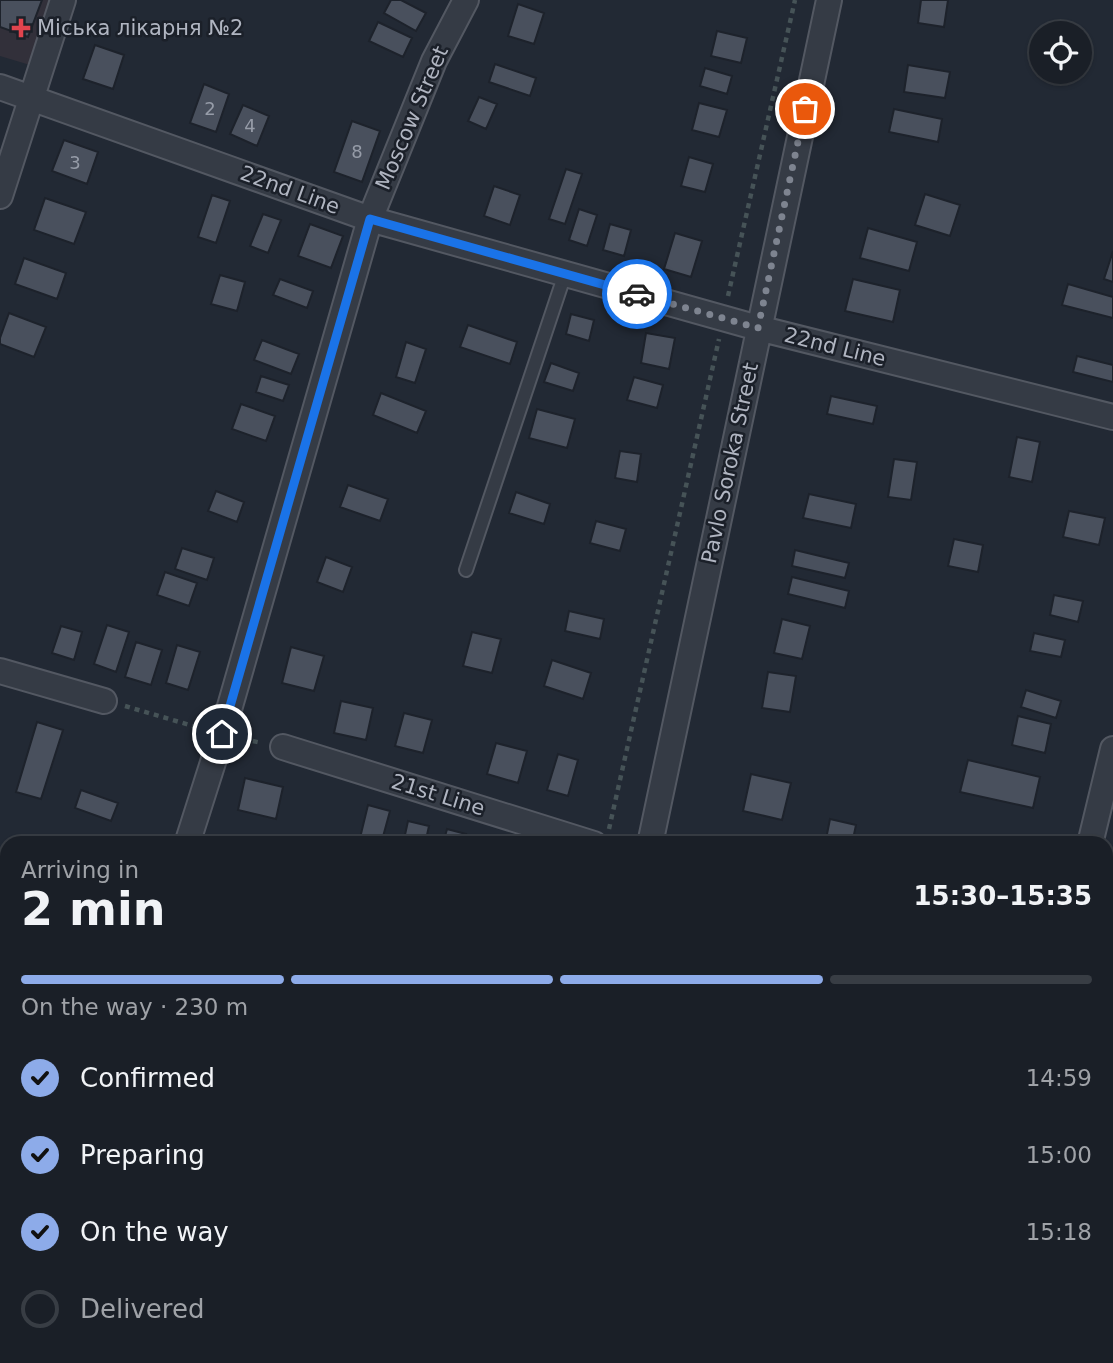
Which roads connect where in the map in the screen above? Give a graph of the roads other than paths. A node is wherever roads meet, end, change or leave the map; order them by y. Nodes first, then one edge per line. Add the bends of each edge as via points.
1 (63, 0) edge
2 (466, 0) edge
3 (829, 0) edge
4 (0, 86) edge
5 (31, 96) junction
6 (0, 196) edge
7 (370, 219) junction
8 (565, 274) junction
9 (758, 328) junction
10 (1113, 417) edge
11 (466, 570) dead end
12 (0, 671) edge
13 (104, 701) road end
14 (283, 747) dead end
15 (1113, 749) edge
16 (190, 836) edge
17 (597, 836) edge
18 (652, 836) edge
19 (1092, 836) edge

1 - 5 street
2 - 7 street, Moscow Street via 434,61
3 - 9 street, Pavlo Soroka Street
4 - 5 street, 22nd Line
5 - 6 street
5 - 7 street, 22nd Line
7 - 8 street, 22nd Line
7 - 16 street, Moscow Street
8 - 9 street, 22nd Line
8 - 11 lane
9 - 10 street, 22nd Line
9 - 18 street, Pavlo Soroka Street
12 - 13 street
14 - 17 street, 21st Line
15 - 19 street

